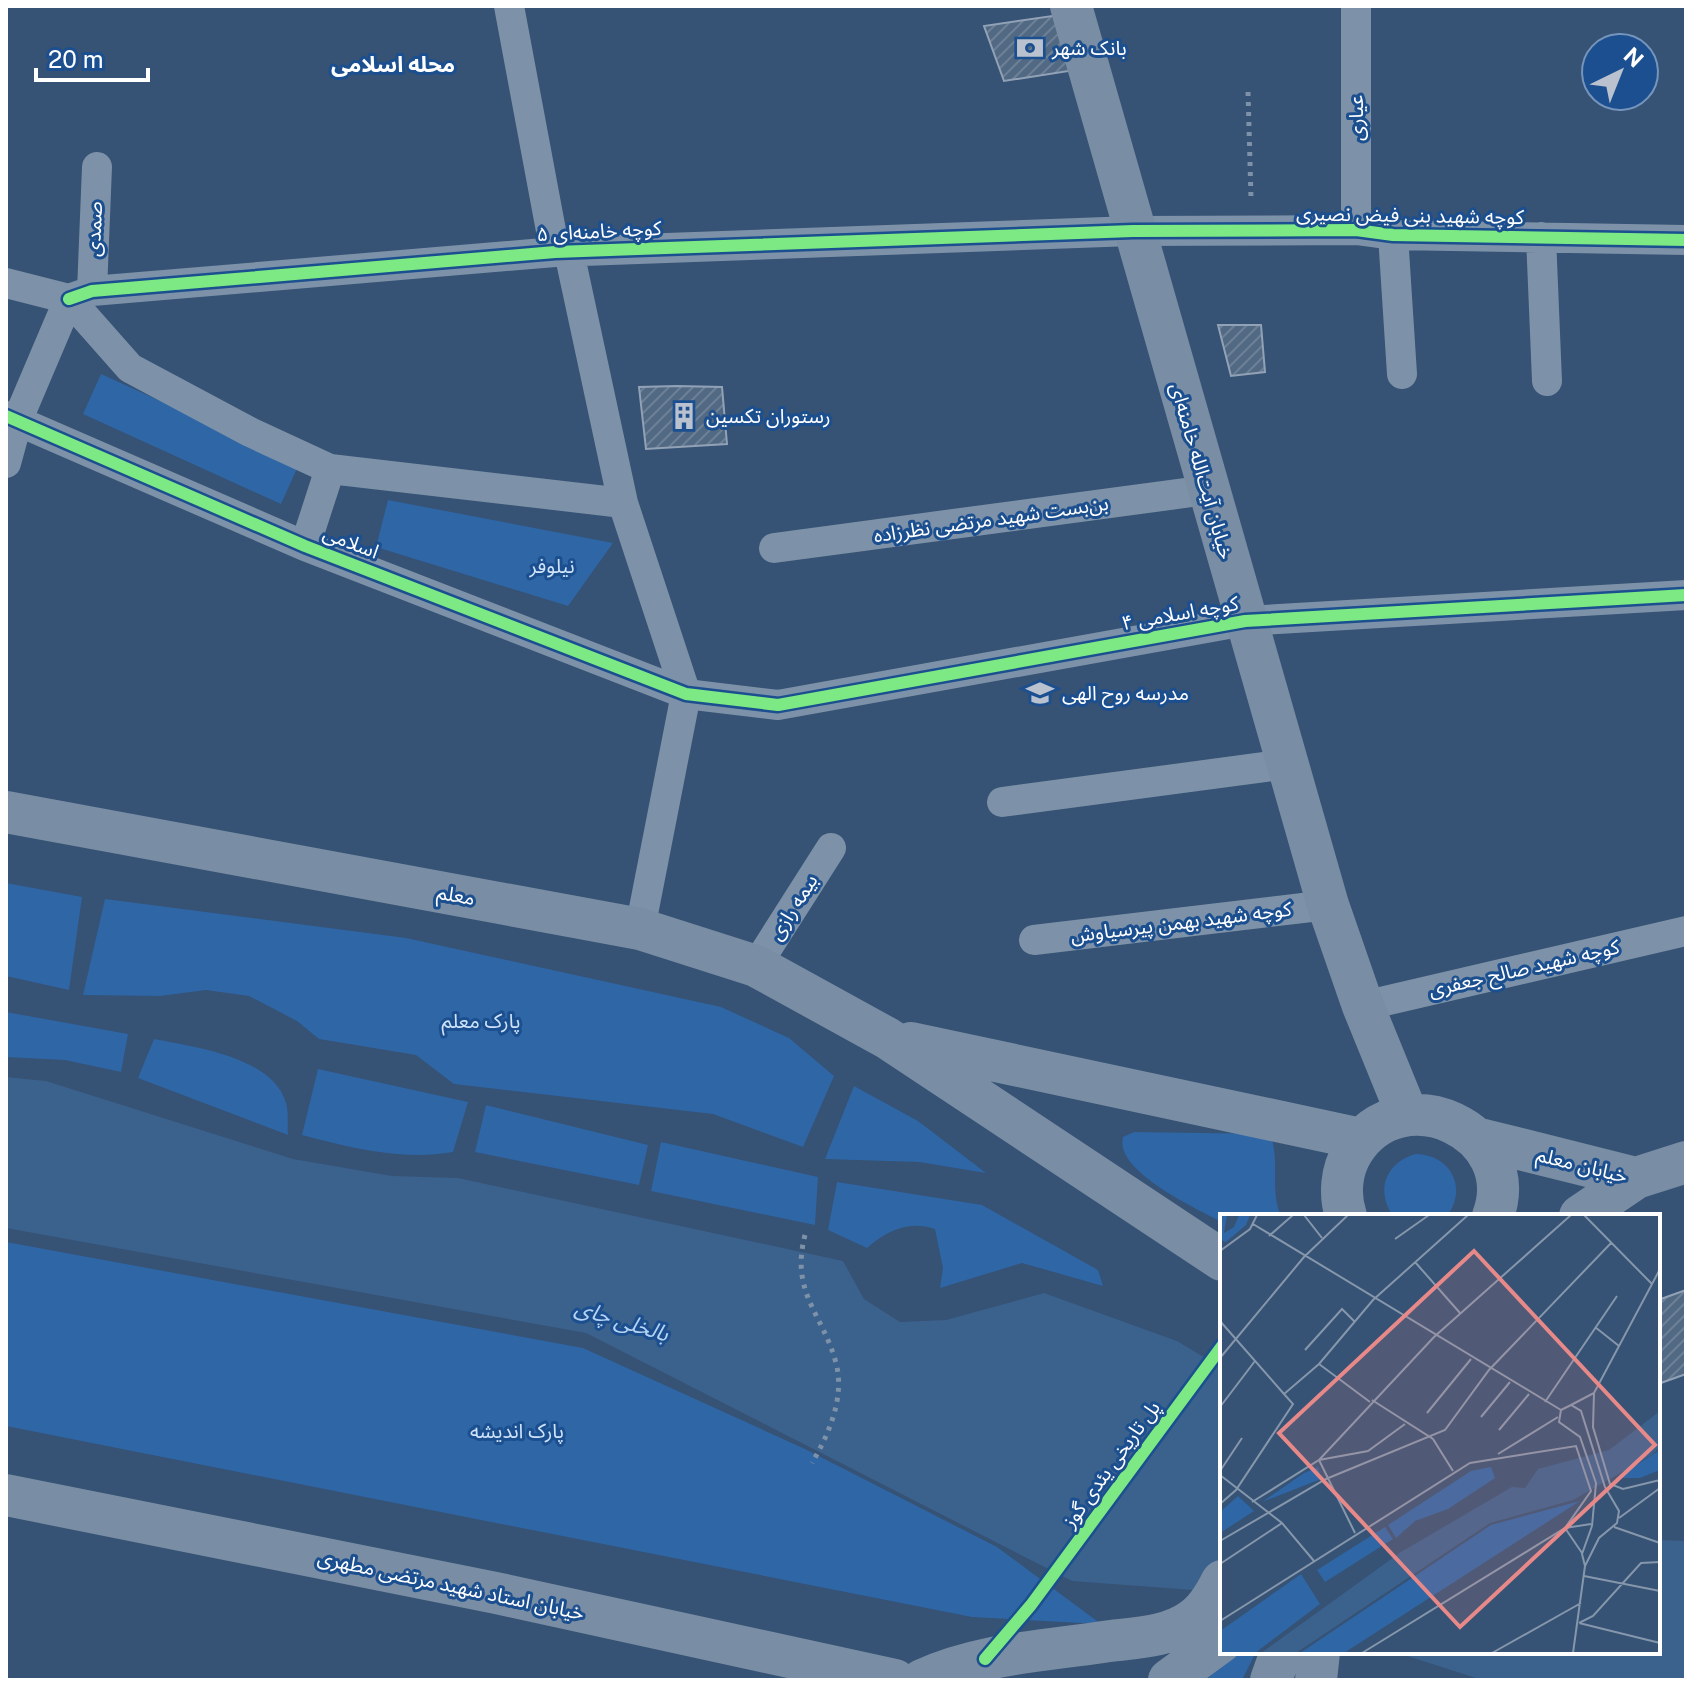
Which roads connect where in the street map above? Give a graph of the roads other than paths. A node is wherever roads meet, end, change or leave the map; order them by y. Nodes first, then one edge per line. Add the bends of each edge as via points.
1 (509, 6) edge
2 (1071, 6) edge
3 (1356, 6) edge
4 (97, 167) dead end
5 (1356, 230) junction
6 (1133, 231) junction
7 (1393, 235) junction
8 (1541, 237) junction
9 (1686, 240) edge
10 (562, 252) junction
11 (6, 283) edge
12 (80, 295) junction
13 (1402, 374) dead end
14 (1547, 381) dead end
15 (12, 417) edge
16 (6, 463) edge
17 (330, 469) junction
18 (1207, 490) junction
19 (623, 503) junction
20 (305, 546) junction
21 (774, 548) dead end
22 (1686, 595) edge
23 (1245, 621) junction
24 (686, 694) junction
25 (1287, 764) junction
26 (1002, 802) dead end
27 (6, 812) edge
28 (831, 848) dead end
29 (1328, 905) junction
30 (640, 929) junction
31 (1686, 931) edge
32 (1034, 940) dead end
33 (756, 966) junction
34 (1363, 1006) junction
35 (887, 1038) junction
36 (1407, 1114) junction
37 (1476, 1138) junction
38 (1361, 1139) junction
39 (1686, 1162) edge
40 (1636, 1178) junction
41 (1346, 1214) edge
42 (1493, 1214) edge
43 (1583, 1214) edge
44 (1220, 1259) edge
45 (6, 1495) edge
46 (1218, 1590) edge
47 (1220, 1642) edge
48 (1280, 1654) edge
49 (1319, 1654) edge
50 (895, 1680) edge
51 (922, 1680) edge
52 (1169, 1680) edge
53 (1271, 1680) edge
54 (1316, 1680) edge

1 - 10 street
2 - 6 main road, خیابان آیت‌الله خامنه‌ای
3 - 5 street, عیاری
4 - 12 street, صمدی
5 - 6 street, کوچه شهید بنی فیض نصیری
5 - 7 street, کوچه شهید بنی فیض نصیری
6 - 10 street, کوچه خامنه‌ای ۵
6 - 18 main road, خیابان آیت‌الله خامنه‌ای
7 - 8 street, کوچه شهید بنی فیض نصیری
7 - 13 street
8 - 9 street, کوچه شهید بنی فیض نصیری
8 - 14 street
10 - 12 street, کوچه خامنه‌ای ۵
10 - 19 street
11 - 12 street, کوچه خامنه‌ای ۵
12 - 15 street
12 - 17 street via 130,368
15 - 16 street
15 - 20 street, اسلامی
17 - 19 street
17 - 20 street
18 - 21 street, بن‌بست شهید مرتضی نظرزاده
18 - 23 main road, خیابان آیت‌الله خامنه‌ای
19 - 24 street
20 - 24 street, اسلامی
22 - 23 street, کوچه اسلامی ۴
23 - 24 street, کوچه اسلامی ۴ via 778,705
23 - 25 main road, خیابان آیت‌الله خامنه‌ای
24 - 30 street
25 - 26 street
25 - 29 main road, خیابان آیت‌الله خامنه‌ای
27 - 30 main road, معلم
28 - 33 street, بیمه رازی
29 - 32 street, کوچه شهید بهمن پیرسیاوش
29 - 34 main road, خیابان آیت‌الله خامنه‌ای
30 - 33 main road, معلم
31 - 34 street, کوچه شهید صالح جعفری
33 - 35 main road, معلم
34 - 36 main road, خیابان آیت‌الله خامنه‌ای
35 - 38 main road
35 - 44 main road
36 - 37 main road via 1457,1123
36 - 38 main road via 1382,1122
37 - 40 main road, خیابان معلم
37 - 42 main road via 1490,1158 1497,1182
38 - 41 main road via 1347,1161 1341,1186
39 - 40 main road, خیابان معلم
40 - 43 main road
45 - 50 main road, خیابان استاد شهید مرتضی مطهری
46 - 51 main road via 1193,1620 1165,1633 985,1659
47 - 52 main road
48 - 53 main road
49 - 54 main road

